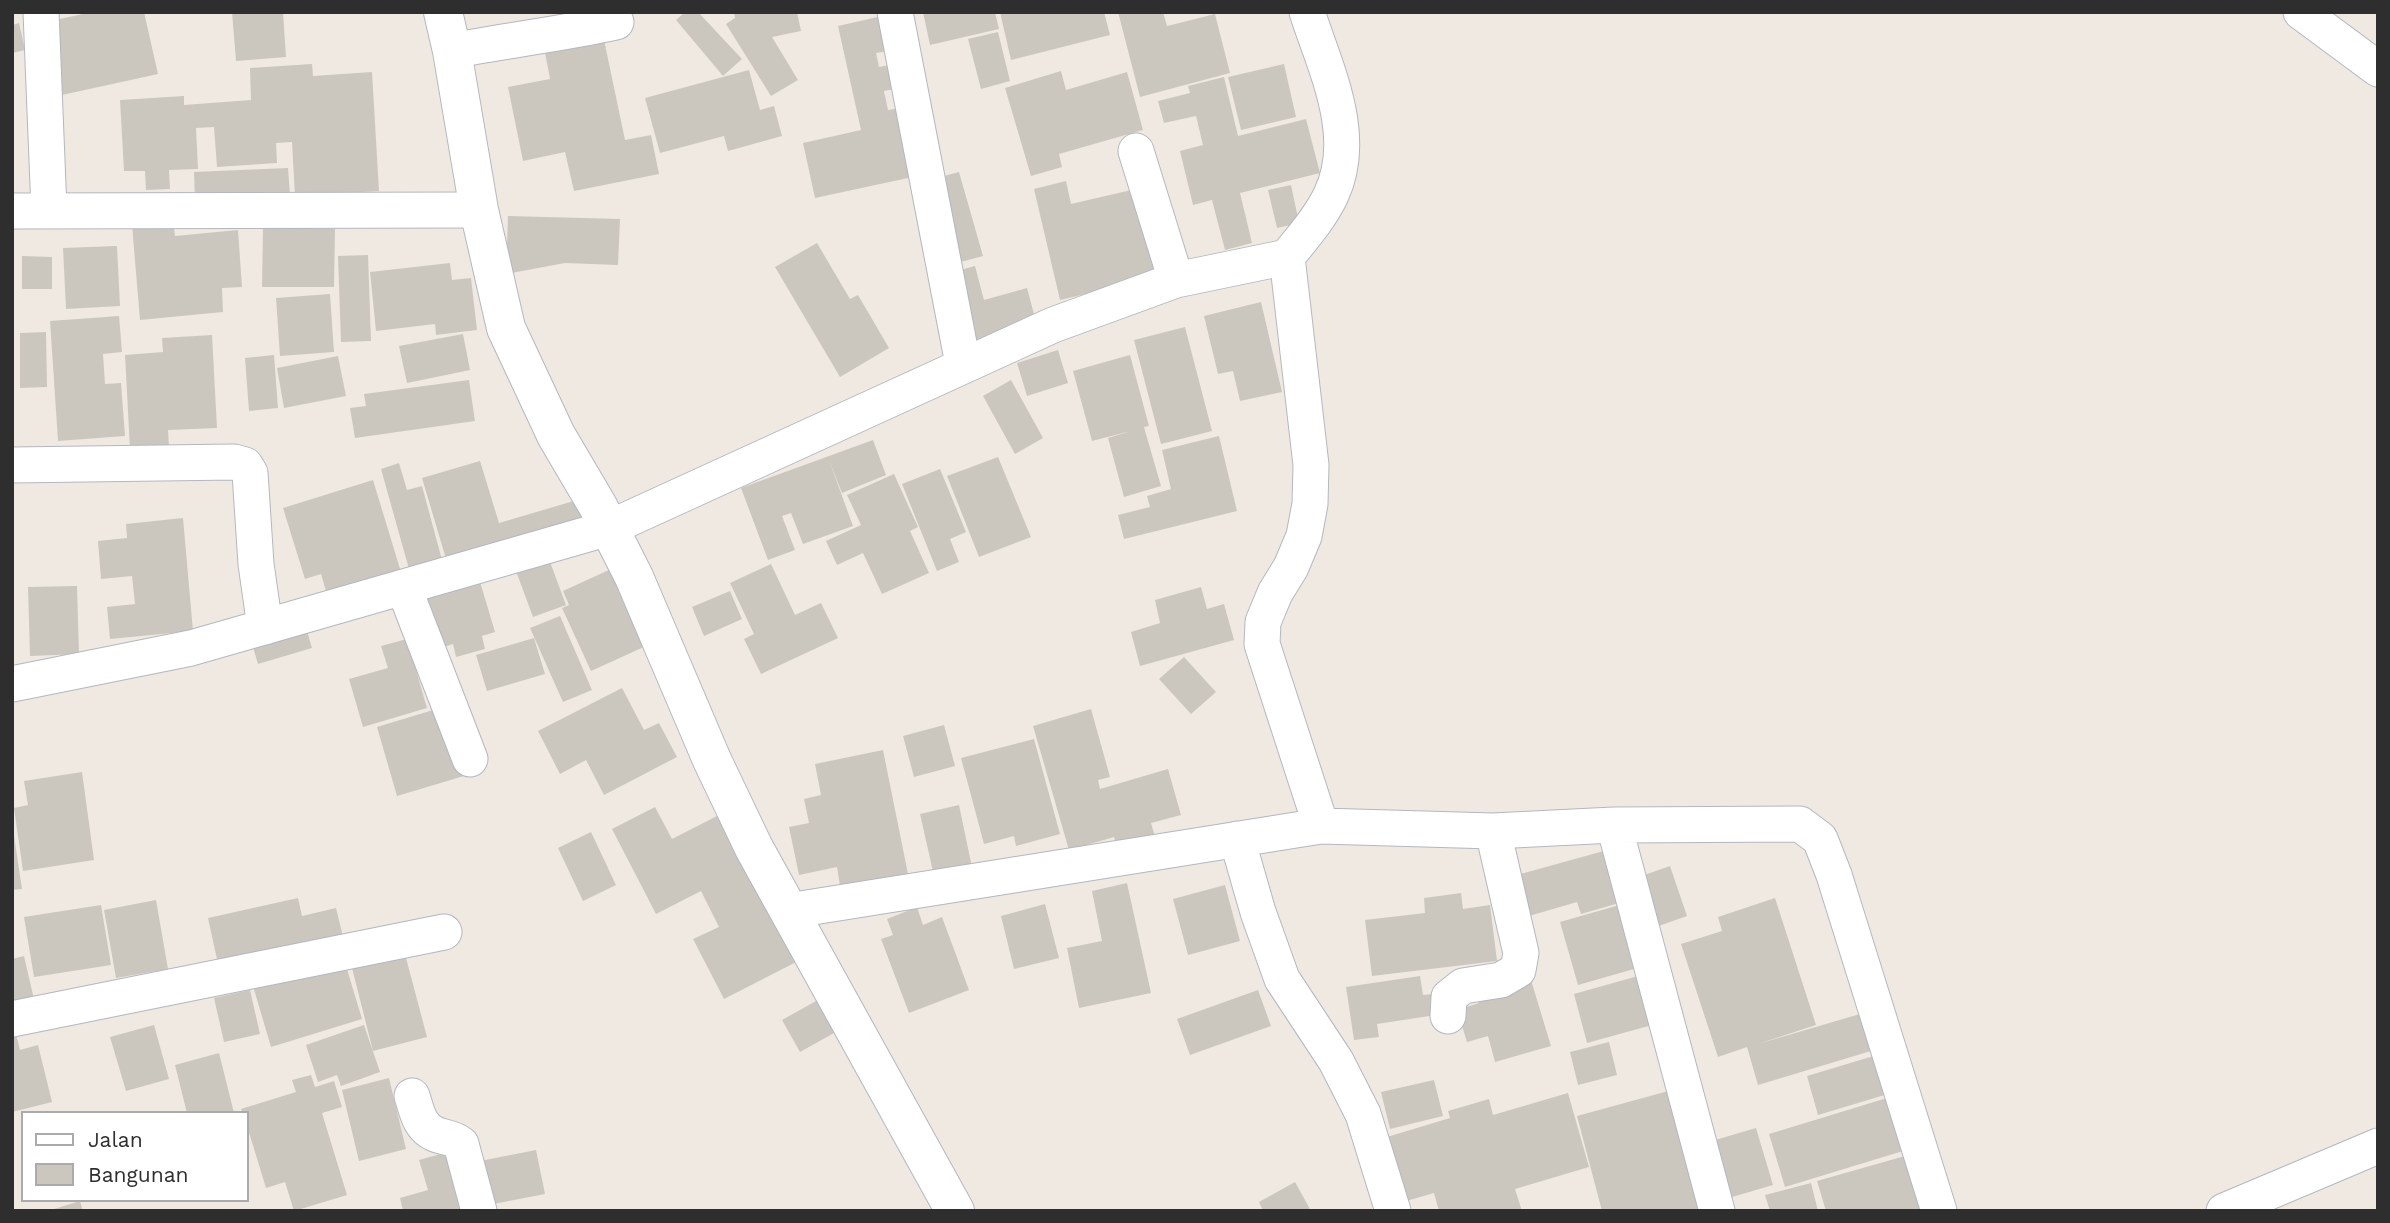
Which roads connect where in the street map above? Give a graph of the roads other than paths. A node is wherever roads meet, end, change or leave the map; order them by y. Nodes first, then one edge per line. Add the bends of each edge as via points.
1 (41, 12) edge
2 (443, 12) edge
3 (895, 12) edge
4 (1307, 12) edge
5 (2301, 12) edge
6 (616, 22) dead end
7 (452, 51) junction
8 (2378, 69) edge
9 (1136, 151) dead end
10 (49, 209) junction
11 (479, 210) junction
12 (12, 211) edge
13 (1287, 257) junction
14 (1176, 280) junction
15 (963, 364) junction
16 (12, 465) edge
17 (609, 528) junction
18 (404, 588) junction
19 (265, 627) junction
20 (12, 684) edge
21 (470, 759) dead end
22 (1614, 825) junction
23 (1321, 826) junction
24 (1493, 831) junction
25 (1237, 839) junction
26 (788, 911) junction
27 (444, 932) dead end
28 (1448, 1016) dead end
29 (12, 1019) edge
30 (412, 1097) dead end
31 (2378, 1146) edge
32 (479, 1211) edge
33 (955, 1211) edge
34 (1393, 1211) edge
35 (1717, 1211) edge
36 (1939, 1211) edge
37 (2224, 1211) edge

1 - 10 street
2 - 7 street
3 - 15 street
4 - 13 street via 1339,109 1343,153 1331,195
5 - 8 street
6 - 7 street
7 - 11 street
9 - 14 street
10 - 11 street
10 - 12 street
11 - 17 street via 506,328 556,435
13 - 14 street
13 - 23 street via 1311,465 1310,504 1304,536 1263,622 1262,644
14 - 15 street
15 - 17 street
16 - 19 street via 245,465 250,473
17 - 18 street
17 - 26 street via 712,760
18 - 19 street
18 - 21 street
19 - 20 street via 191,648
22 - 24 street
22 - 35 street
22 - 36 street via 1800,824 1820,839
23 - 24 street
23 - 25 street
24 - 28 street via 1521,953 1518,970 1502,979 1463,986 1449,997
25 - 26 street
25 - 34 street via 1282,979 1336,1061 1363,1114
26 - 33 street
27 - 29 street
30 - 32 street via 422,1125 461,1144
31 - 37 street

